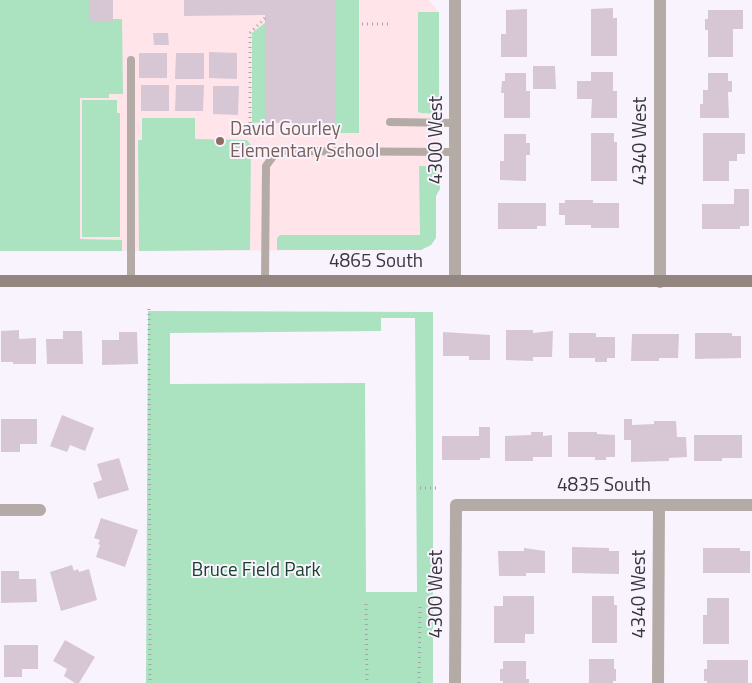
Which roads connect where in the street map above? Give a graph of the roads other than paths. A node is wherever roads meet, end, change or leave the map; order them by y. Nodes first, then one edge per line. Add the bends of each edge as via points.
1 (455, 0) edge
2 (660, 0) edge
3 (131, 60) dead end
4 (390, 122) dead end
5 (455, 123) junction
6 (455, 152) junction
7 (0, 281) edge
8 (131, 281) junction
9 (265, 281) junction
10 (455, 281) junction
11 (752, 281) edge
12 (660, 282) junction
13 (456, 505) joint
14 (658, 505) junction
15 (752, 505) edge
16 (0, 510) edge
17 (40, 510) dead end
18 (455, 683) edge
19 (658, 683) edge

1 - 5 street, 4300 West
2 - 12 street, 4340 West
3 - 8 lane
4 - 5 lane
5 - 6 street, 4300 West
6 - 9 lane via 277,151 266,166
6 - 10 street, 4300 West
7 - 8 street, 4865 South
8 - 9 street, 4865 South
9 - 10 street, 4865 South
10 - 12 street, 4865 South
11 - 12 street, 4865 South
13 - 14 street, 4835 South
13 - 18 street, 4300 West
14 - 15 street, 4835 South
14 - 19 street, 4340 West
16 - 17 street

